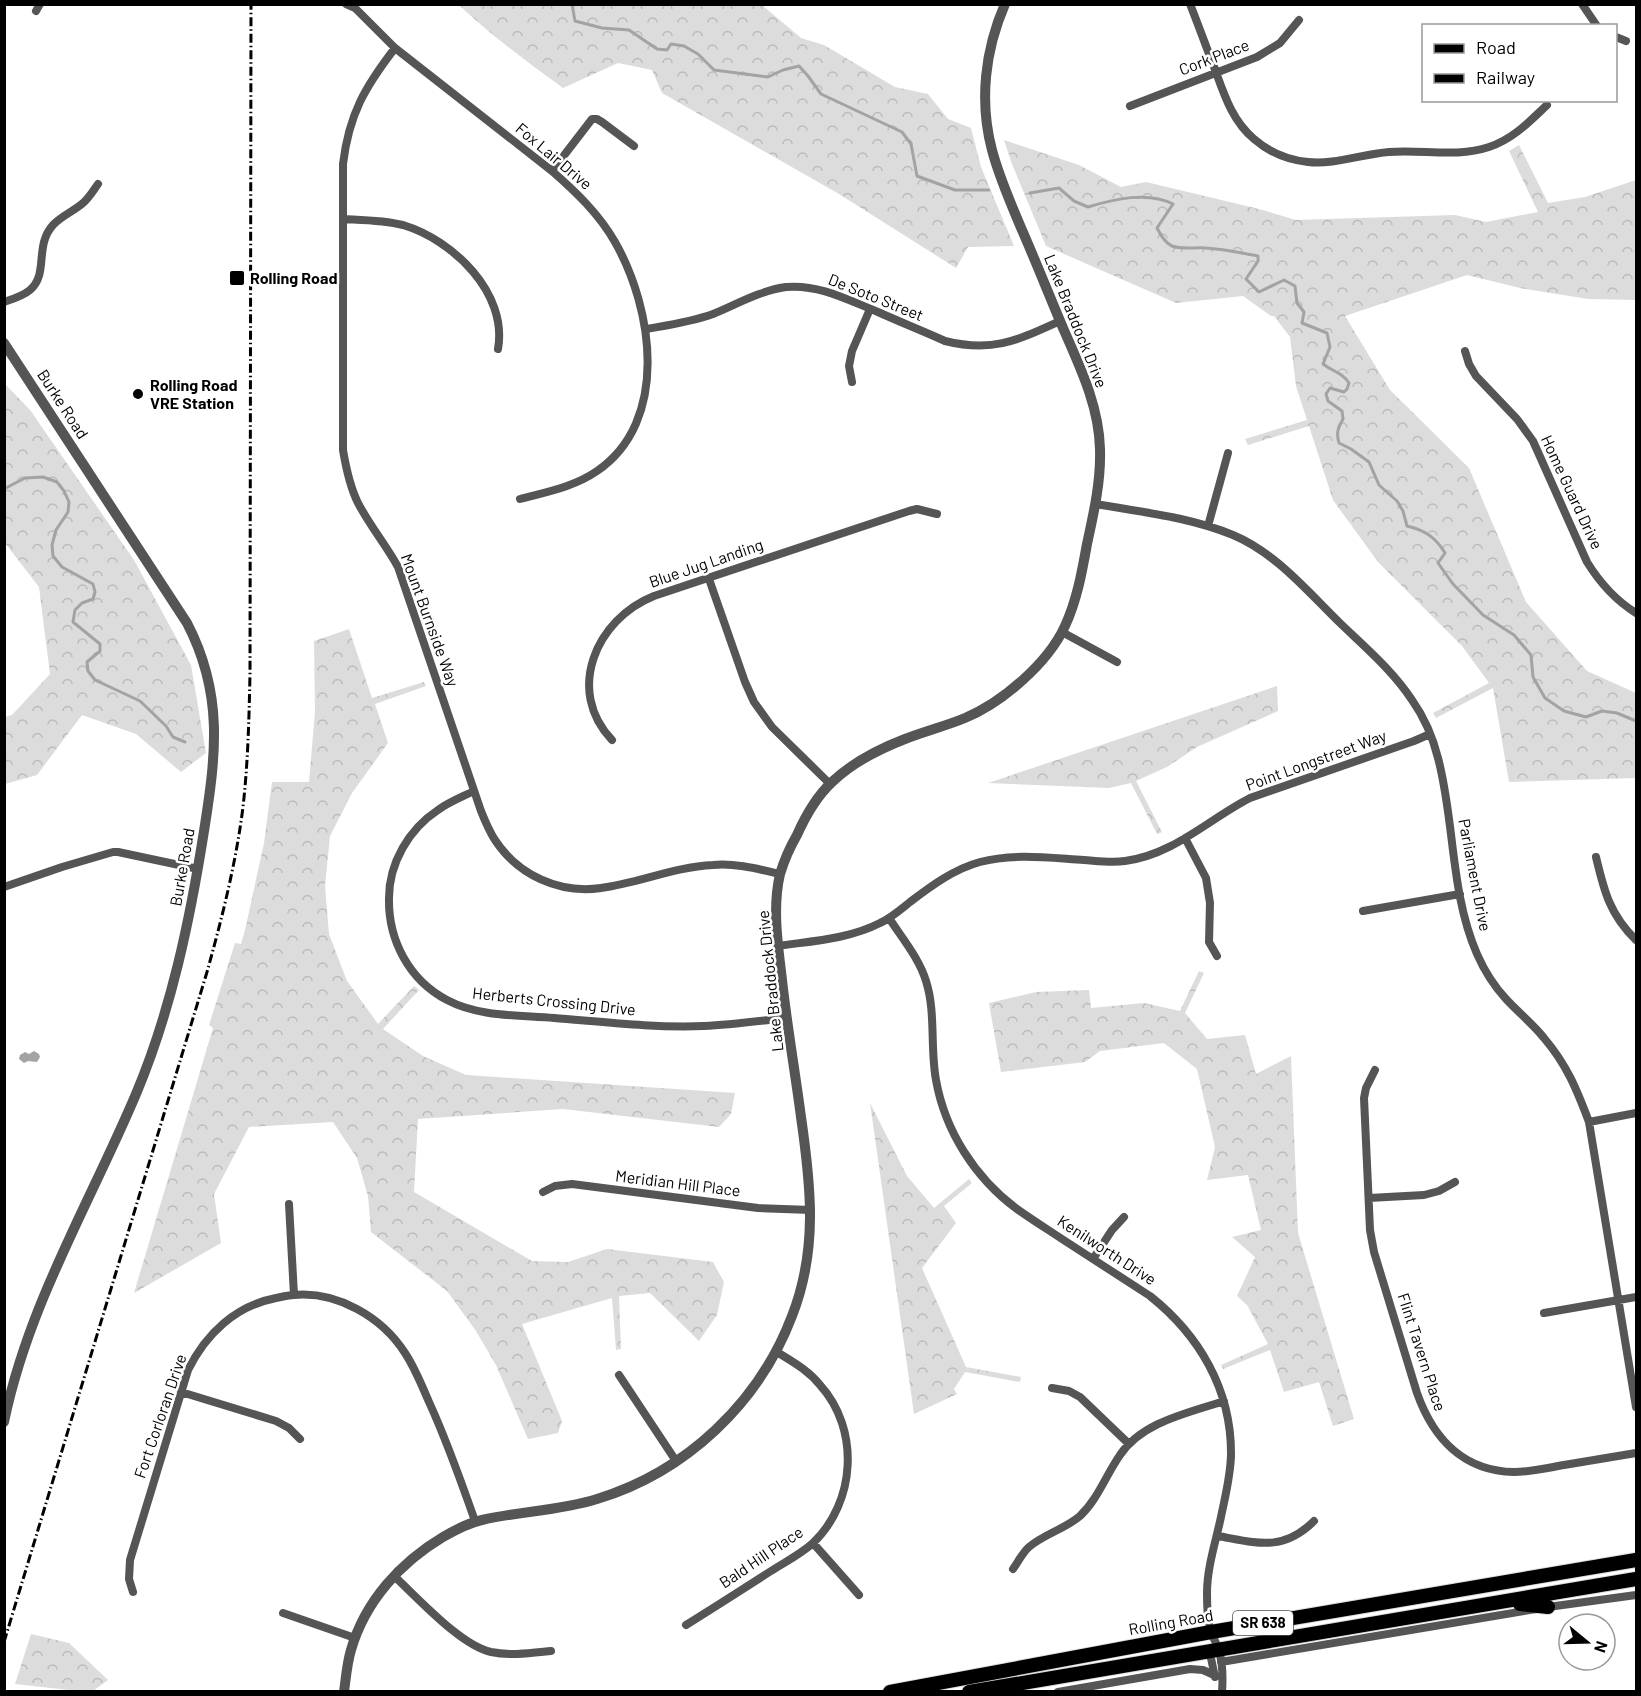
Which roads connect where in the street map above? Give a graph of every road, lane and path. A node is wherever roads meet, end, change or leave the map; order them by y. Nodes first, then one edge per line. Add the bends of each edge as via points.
1 (346, 4) edge
2 (1005, 4) edge
3 (1190, 4) edge
4 (1582, 4) edge
5 (1299, 20) dead end
6 (1596, 24) edge
7 (1617, 37) edge
8 (1626, 41) dead end
9 (395, 48) junction
10 (1216, 73) junction
11 (1547, 105) dead end
12 (1130, 106) dead end
13 (634, 146) dead end
14 (552, 171) junction
15 (98, 184) dead end
16 (343, 219) junction
17 (4, 302) edge
18 (870, 309) junction
19 (1060, 321) junction
20 (646, 329) junction
21 (4, 343) edge
22 (498, 349) dead end
23 (1465, 351) dead end
24 (852, 382) dead end
25 (1228, 453) dead end
26 (520, 499) dead end
27 (1096, 504) junction
28 (937, 514) dead end
29 (1208, 526) junction
30 (709, 579) junction
31 (1636, 613) edge
32 (1062, 632) junction
33 (1117, 662) dead end
34 (1430, 734) junction
35 (612, 740) dead end
36 (830, 784) junction
37 (474, 791) junction
38 (1185, 838) junction
39 (1596, 857) dead end
40 (198, 869) junction
41 (780, 874) junction
42 (4, 887) edge
43 (1460, 894) junction
44 (1362, 911) dead end
45 (890, 918) junction
46 (1636, 940) edge
47 (778, 946) junction
48 (1217, 956) dead end
49 (786, 1017) junction
50 (1375, 1070) dead end
51 (1636, 1113) edge
52 (1589, 1122) junction
53 (1455, 1182) dead end
54 (543, 1192) dead end
55 (1369, 1198) junction
56 (289, 1204) dead end
57 (811, 1210) junction
58 (1124, 1217) dead end
59 (1093, 1259) junction
60 (294, 1295) junction
61 (1636, 1297) edge
62 (1618, 1300) junction
63 (1544, 1313) dead end
64 (777, 1352) junction
65 (619, 1375) dead end
66 (1052, 1388) dead end
67 (181, 1392) junction
68 (1224, 1401) junction
69 (1636, 1407) edge
70 (4, 1422) edge
71 (300, 1439) dead end
72 (1129, 1444) junction
73 (1636, 1454) edge
74 (676, 1461) junction
75 (475, 1521) junction
76 (1314, 1521) dead end
77 (1218, 1536) junction
78 (813, 1543) junction
79 (1636, 1560) edge
80 (1013, 1569) dead end
81 (394, 1576) junction
82 (1636, 1580) edge
83 (133, 1592) dead end
84 (859, 1595) dead end
85 (1636, 1595) edge
86 (1503, 1602) junction
87 (1548, 1607) junction
88 (283, 1613) dead end
89 (686, 1625) dead end
90 (1211, 1632) junction
91 (355, 1638) junction
92 (551, 1651) dead end
93 (1216, 1654) junction
94 (1214, 1675) junction
95 (1222, 1691) edge
96 (344, 1692) edge
97 (890, 1692) edge
98 (969, 1692) edge
99 (1058, 1692) edge

1 - 9 street, Fox Lair Drive via 355,8
2 - 19 street, Lake Braddock Drive via 994,33 986,74 988,132 996,165
3 - 10 street
4 - 6 street
5 - 10 street, Cork Place via 1271,50
7 - 8 street
9 - 14 street, Fox Lair Drive
9 - 16 street, Mount Burnside Way via 364,91 349,129 343,164
10 - 11 street via 1232,111 1250,135 1285,157 1308,162 1390,152 1453,153 1480,149 1515,134
10 - 12 street, Cork Place
13 - 14 street via 592,119
14 - 20 street, Fox Lair Drive via 590,207 615,242 634,285
15 - 17 street via 82,204 58,220 46,235 39,278 34,286 22,296
16 - 22 street via 403,225 450,249 470,268 488,295 498,323
16 - 37 street, Mount Burnside Way via 345,462 358,502 398,567
18 - 19 street, De Soto Street via 945,341 975,347 1010,342
18 - 20 street, De Soto Street via 822,290 784,287 711,315
18 - 24 street via 852,351
19 - 27 street, Lake Braddock Drive via 1084,375 1098,423 1100,465
20 - 26 street, Fox Lair Drive via 644,401 623,446 584,479
21 - 40 street, Burke Road via 187,623 203,659 213,704 214,747
23 - 31 street, Home Guard Drive via 1476,376 1533,441 1596,576
25 - 29 street
27 - 29 street, Parliament Drive
27 - 32 street, Lake Braddock Drive via 1079,586
28 - 30 street, Blue Jug Landing via 909,511
29 - 34 street, Parliament Drive via 1251,545 1293,577 1398,681
30 - 35 street, Blue Jug Landing via 630,608 598,645 590,673 590,700 595,717
30 - 36 street via 754,702 772,727
32 - 33 street
32 - 36 street, Lake Braddock Drive via 1031,672 999,700 965,718 886,747
34 - 38 street, Point Longstreet Way via 1250,798
34 - 43 street, Parliament Drive via 1442,776
36 - 41 street, Lake Braddock Drive via 799,830
37 - 41 street, Mount Burnside Way via 489,829 504,852 530,874 551,884 601,888 713,865
37 - 49 street, Herberts Crossing Drive via 439,809 418,827 401,851 391,881 389,912 396,942 411,969 434,992 456,1005 481,1012 621,1023 704,1026
38 - 45 street, Point Longstreet Way via 1127,861 1010,857 980,862 950,875
38 - 48 street via 1208,887 1209,942
39 - 46 street via 1608,902
40 - 42 street via 113,852
40 - 70 street, Burke Road via 177,966 148,1063 32,1325
41 - 47 street, Lake Braddock Drive
43 - 44 street
43 - 52 street, Parliament Drive via 1471,938 1487,972 1505,998 1560,1058 1576,1085
45 - 47 street, Point Longstreet Way via 855,933
45 - 59 street, Kenilworth Drive via 925,979 936,1080 946,1116 963,1150 976,1170 1017,1209
47 - 49 street, Lake Braddock Drive
49 - 57 street, Lake Braddock Drive
50 - 55 street, Flint Tavern Place via 1365,1098
51 - 52 street
52 - 62 street, Parliament Drive
53 - 55 street via 1424,1195
54 - 57 street, Meridian Hill Place via 572,1184 758,1208
55 - 73 street, Flint Tavern Place via 1374,1252 1417,1393 1428,1419 1445,1443 1482,1466 1512,1472
56 - 60 street
57 - 64 street, Lake Braddock Drive via 803,1279
58 - 59 street
59 - 68 street, Kenilworth Drive via 1150,1296 1179,1321 1208,1361
60 - 67 street, Fort Corloran Drive via 252,1305 220,1326 195,1357
60 - 75 street, Fort Corloran Drive via 323,1297 352,1307 378,1323 398,1343 441,1428
61 - 62 street
62 - 63 street
62 - 69 street, Parliament Drive
64 - 74 street, Lake Braddock Drive via 731,1415
64 - 78 street, Bald Hill Place via 822,1386 837,1409 846,1437 848,1465 843,1493 830,1521
65 - 74 street
66 - 72 street via 1080,1397
67 - 71 street via 276,1421
67 - 83 street, Fort Corloran Drive via 130,1560
68 - 72 street via 1170,1418
68 - 77 street, Kenilworth Drive via 1231,1456
72 - 80 street via 1086,1510 1028,1547
74 - 75 street, Lake Braddock Drive via 641,1482 595,1500
75 - 81 street, Lake Braddock Drive via 429,1546
76 - 77 street via 1297,1536 1273,1543
77 - 90 street, Kenilworth Drive via 1207,1591
78 - 84 street
78 - 89 street, Bald Hill Place
79 - 90 main road, Rolling Road / SR 638
81 - 91 street, Lake Braddock Drive via 368,1611
81 - 92 street via 474,1646 506,1654
82 - 86 main road, SR 638
85 - 87 street
86 - 87 main road
86 - 93 main road, SR 638
87 - 93 street
88 - 91 street
90 - 93 street, Kenilworth Drive
90 - 97 main road, Rolling Road / SR 638
91 - 96 street, Lake Braddock Drive
93 - 94 street, Kenilworth Drive
93 - 95 street, Kenilworth Drive via 1223,1674
93 - 98 main road, SR 638
94 - 95 street, Kenilworth Drive
94 - 99 street via 1190,1669

